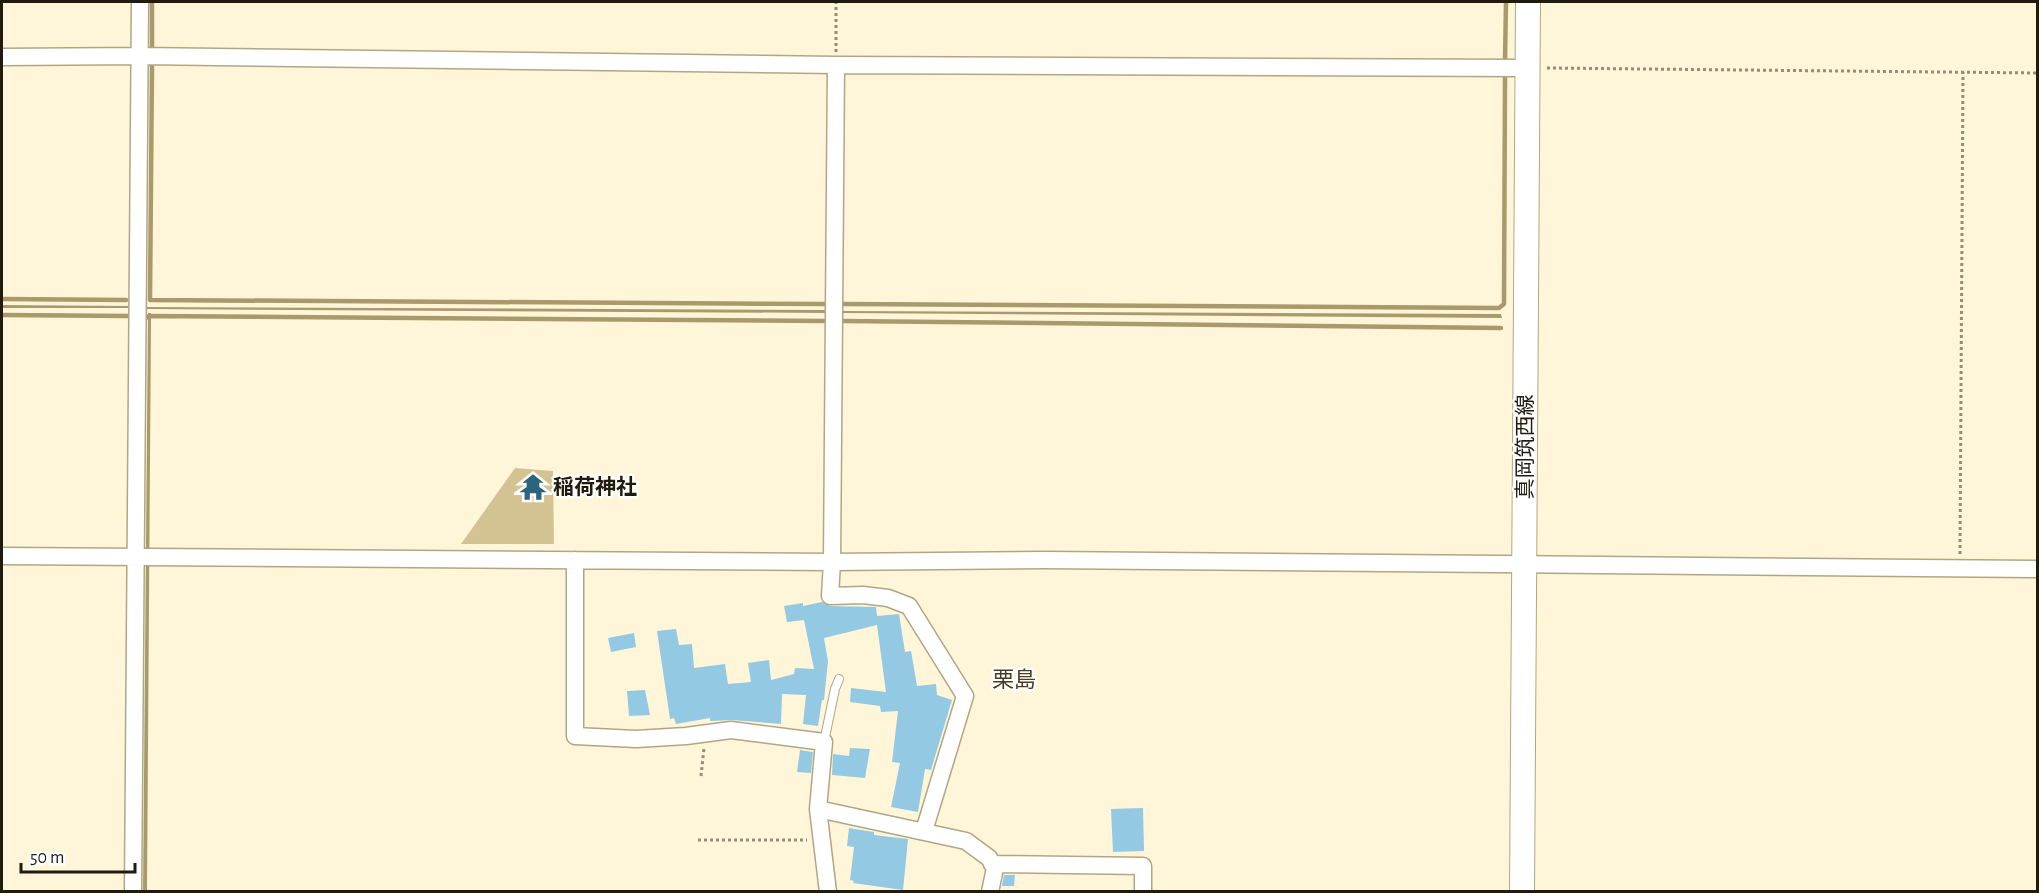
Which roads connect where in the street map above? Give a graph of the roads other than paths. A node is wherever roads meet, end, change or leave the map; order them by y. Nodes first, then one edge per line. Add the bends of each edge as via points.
1 (140, 2) edge
2 (1528, 2) edge
3 (140, 56) junction
4 (2, 57) edge
5 (836, 65) junction
6 (1528, 68) junction
7 (2, 556) edge
8 (144, 557) junction
9 (575, 560) junction
10 (832, 562) junction
11 (1524, 565) junction
12 (2037, 569) edge
13 (839, 679) dead end
14 (824, 742) junction
15 (818, 809) junction
16 (924, 831) junction
17 (992, 864) junction
18 (133, 891) edge
19 (828, 891) edge
20 (990, 891) edge
21 (1143, 891) edge
22 (1522, 891) edge

1 - 3 street
2 - 6 main road, 真岡筑西線
3 - 4 street
3 - 5 street
3 - 8 street
5 - 6 street
5 - 10 street
6 - 11 main road, 真岡筑西線
7 - 8 street
8 - 9 street
8 - 18 street
9 - 10 street
9 - 14 street via 575,736 636,739 731,730
10 - 11 street
10 - 16 street via 830,596 863,594 909,606 965,696
11 - 12 street
11 - 22 main road, 真岡筑西線
13 - 14 lane
14 - 15 street
15 - 16 street
15 - 19 street
16 - 17 street via 966,841
17 - 20 street via 995,868
17 - 21 street via 1143,866

